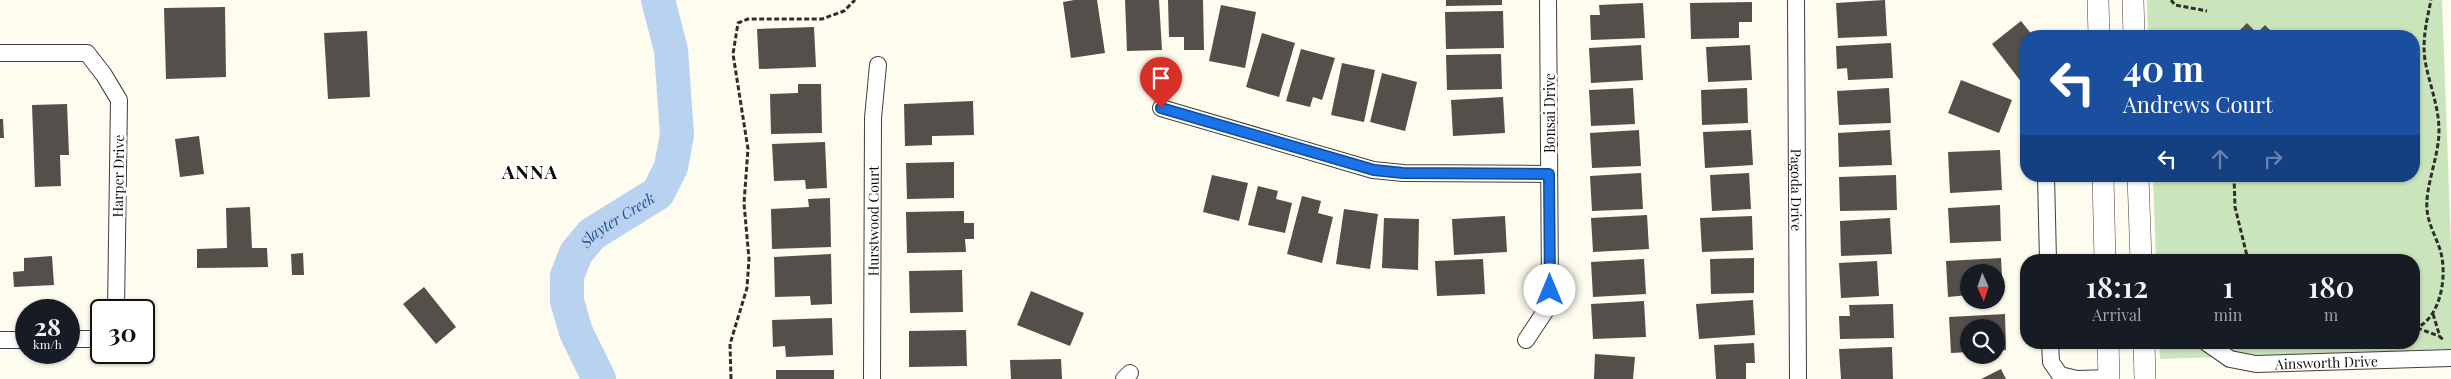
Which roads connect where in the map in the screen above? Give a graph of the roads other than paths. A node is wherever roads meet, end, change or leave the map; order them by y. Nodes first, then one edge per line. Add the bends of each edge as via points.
1 (1548, 0) edge
2 (1796, 0) edge
3 (2098, 0) edge
4 (2133, 0) edge
5 (2099, 30) edge
6 (2134, 30) edge
7 (0, 53) edge
8 (878, 65) dead end
9 (1161, 108) dead end
10 (1549, 174) junction
11 (2046, 182) edge
12 (2102, 182) edge
13 (2138, 182) edge
14 (2048, 254) edge
15 (2105, 254) edge
16 (2141, 254) edge
17 (116, 299) edge
18 (0, 340) edge
19 (15, 340) edge
20 (1526, 340) dead end
21 (2050, 349) edge
22 (2108, 349) edge
23 (2144, 349) edge
24 (2216, 349) edge
25 (2451, 358) edge
26 (2109, 378) edge
27 (872, 379) edge
28 (1798, 379) edge
29 (2145, 379) edge

1 - 10 street, Bonsai Drive
2 - 28 street, Pagoda Drive
3 - 5 street
4 - 6 street
7 - 17 street, Harper Drive via 86,53 119,100
8 - 27 street, Hurstwood Court via 874,118
9 - 10 street via 1374,170
10 - 20 street, Bonsai Drive via 1550,290 1546,310
11 - 14 street
12 - 15 street
13 - 16 street
18 - 19 street
21 - 26 street via 2051,362 2060,376
22 - 26 street
23 - 29 street
24 - 25 street, Ainsworth Drive via 2230,359 2256,364

